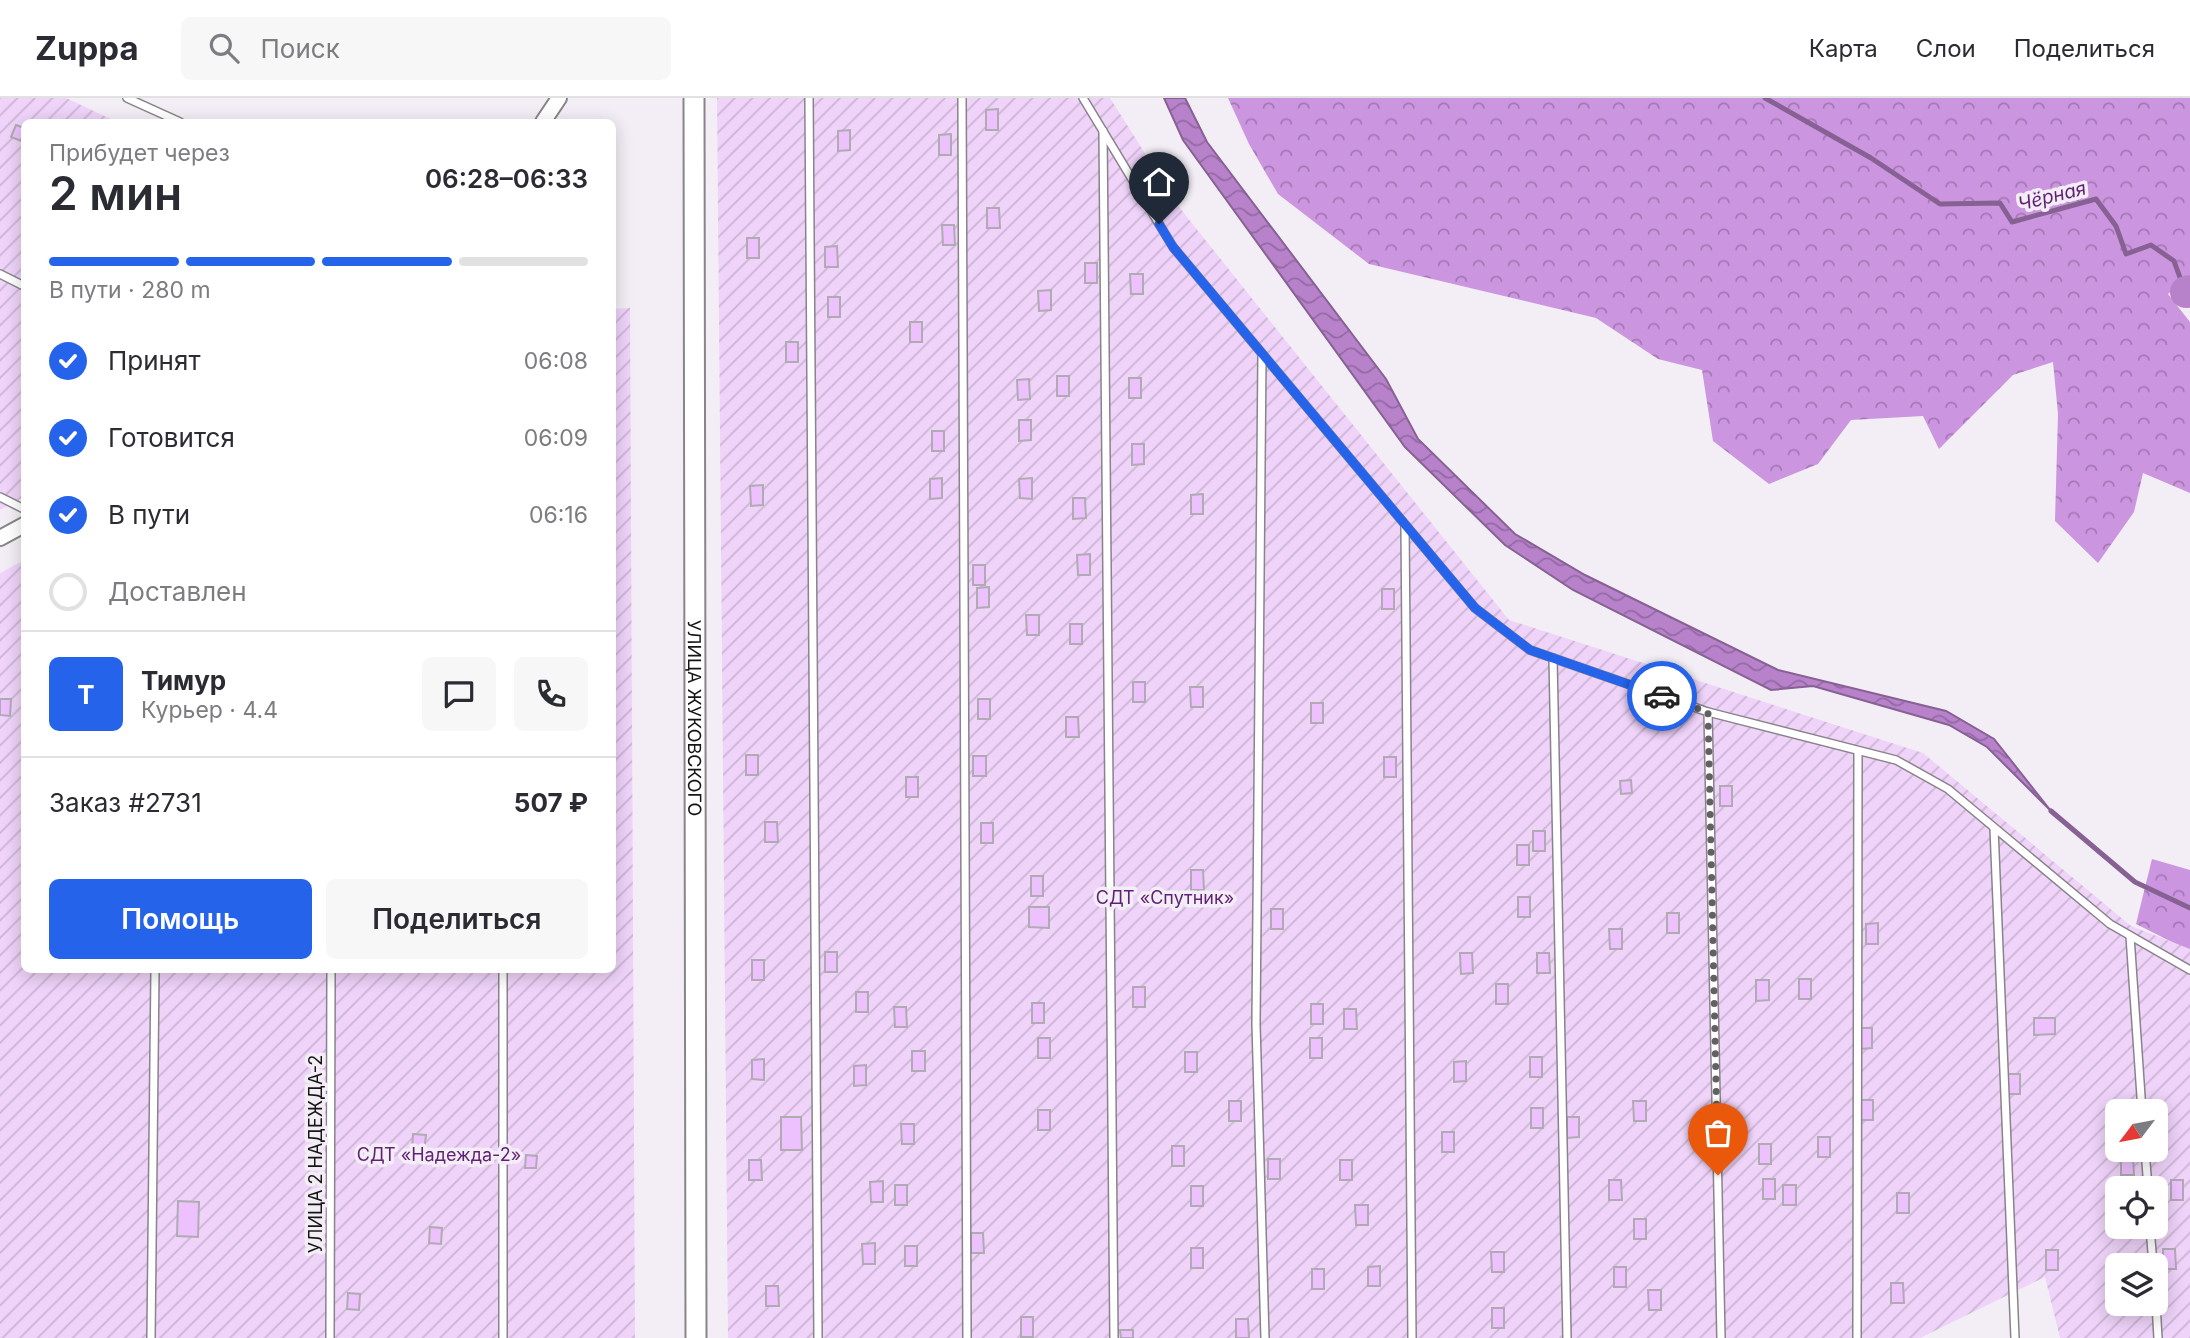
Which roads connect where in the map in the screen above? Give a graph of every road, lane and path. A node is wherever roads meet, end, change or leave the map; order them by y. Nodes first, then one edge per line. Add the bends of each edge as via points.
1 (127, 98) edge
2 (559, 98) edge
3 (694, 98) edge
4 (809, 98) edge
5 (962, 98) edge
6 (1083, 98) edge
7 (173, 119) edge
8 (545, 119) edge
9 (1103, 131) junction
10 (0, 274) edge
11 (21, 284) edge
12 (1262, 353) junction
13 (0, 497) edge
14 (21, 508) edge
15 (1405, 525) junction
16 (21, 527) edge
17 (0, 538) edge
18 (1553, 657) junction
19 (1708, 712) junction
20 (1858, 751) junction
21 (1994, 828) junction
22 (2130, 936) junction
23 (2190, 970) edge
24 (155, 973) edge
25 (331, 973) edge
26 (503, 973) edge
27 (2141, 1099) edge
28 (2157, 1316) edge
29 (151, 1338) edge
30 (330, 1338) edge
31 (503, 1338) edge
32 (696, 1338) edge
33 (818, 1338) edge
34 (967, 1338) edge
35 (1114, 1338) edge
36 (1265, 1338) edge
37 (1412, 1338) edge
38 (1567, 1338) edge
39 (1721, 1338) edge
40 (1857, 1338) edge
41 (2015, 1338) edge
42 (2158, 1338) edge

1 - 7 lane
2 - 8 street
3 - 32 main road, УЛИЦА ЖУКОВСКОГО
4 - 33 lane
5 - 34 lane
6 - 9 lane
9 - 12 lane via 1173,247
9 - 35 lane
10 - 11 lane
12 - 15 lane
12 - 36 lane via 1256,1024
13 - 14 lane
15 - 18 lane via 1475,608 1530,650
15 - 37 lane
16 - 17 street
18 - 19 lane
18 - 38 lane
19 - 20 lane
19 - 39 lane
20 - 21 lane via 1896,760 1948,789
20 - 40 lane
21 - 22 lane via 2109,924
21 - 41 lane
22 - 23 lane
22 - 27 lane
24 - 29 lane
25 - 30 lane, УЛИЦА 2 НАДЕЖДА-2
26 - 31 lane
28 - 42 lane

